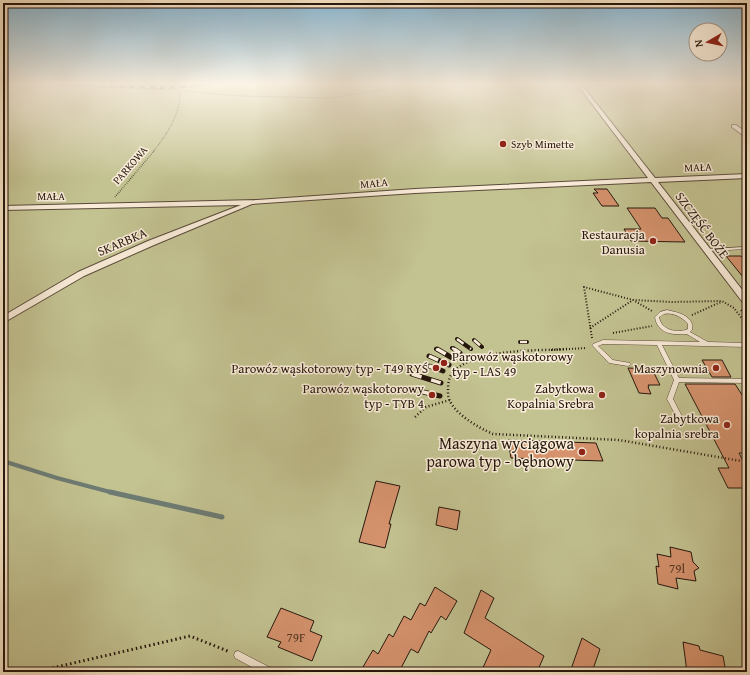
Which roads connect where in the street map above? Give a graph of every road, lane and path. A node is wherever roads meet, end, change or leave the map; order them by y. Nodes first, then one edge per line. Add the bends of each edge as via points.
1 (177, 116) edge
2 (603, 116) edge
3 (734, 126) dead end
4 (747, 136) edge
5 (747, 176) edge
6 (653, 180) junction
7 (257, 202) junction
8 (107, 206) junction
9 (3, 208) edge
10 (747, 248) edge
11 (707, 250) junction
12 (633, 300) junction
13 (722, 302) junction
14 (747, 302) edge
15 (659, 314) junction
16 (684, 318) junction
17 (3, 320) edge
18 (659, 325) junction
19 (747, 325) edge
20 (590, 328) junction
21 (686, 332) junction
22 (606, 334) dead end
23 (599, 336) dead end
24 (591, 337) junction
25 (660, 344) junction
26 (708, 344) junction
27 (595, 345) junction
28 (747, 345) edge
29 (628, 364) dead end
30 (677, 380) junction
31 (747, 381) edge
32 (450, 400) junction
33 (415, 417) dead end
34 (682, 422) dead end
35 (747, 462) edge
36 (238, 655) joint
37 (35, 672) edge
38 (270, 672) edge

1 - 8 path, PARKOWA via 162,143
2 - 6 street, SZCZĘŚĆ BOŻE
3 - 4 street
5 - 6 street, MAŁA
6 - 7 street, MAŁA via 415,191
6 - 11 street, SZCZĘŚĆ BOŻE
7 - 8 street, MAŁA
7 - 17 street, SKARBKA via 151,243 81,274
8 - 9 street, MAŁA
10 - 11 lane
11 - 14 street, SZCZĘŚĆ BOŻE
12 - 13 path
12 - 15 path
12 - 20 path
12 - 20 path via 584,287
13 - 16 path
13 - 19 path via 734,308
15 - 16 lane via 673,313
15 - 18 lane via 656,320
16 - 21 lane via 691,327
18 - 21 lane via 671,332
18 - 22 path
20 - 24 path
21 - 26 lane
23 - 24 path
24 - 27 path
25 - 26 lane
25 - 27 lane via 603,342
25 - 30 lane
26 - 28 lane
27 - 29 lane via 611,362
27 - 32 path via 590,348 494,354 476,358 462,365 451,375 448,387
30 - 31 lane
30 - 34 lane via 670,399
32 - 33 path via 432,404
32 - 35 path via 457,411 482,430 492,434 619,440
36 - 37 path via 190,636
36 - 38 lane

